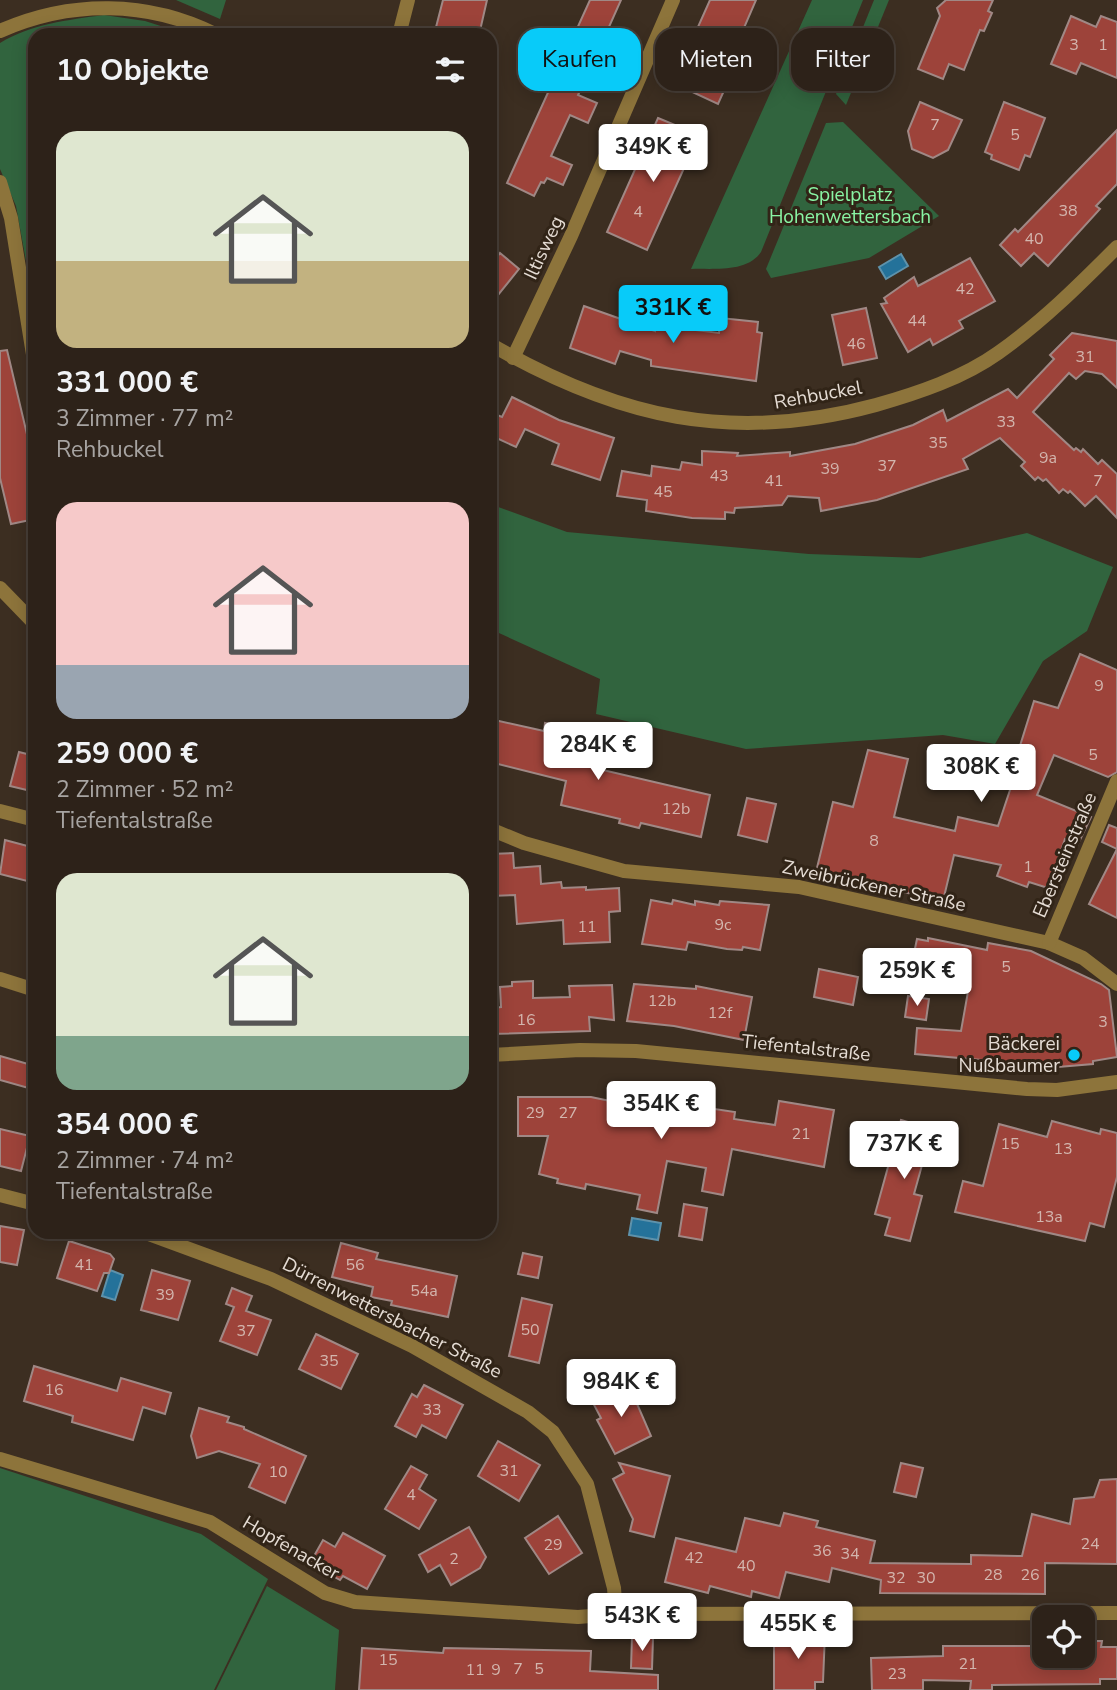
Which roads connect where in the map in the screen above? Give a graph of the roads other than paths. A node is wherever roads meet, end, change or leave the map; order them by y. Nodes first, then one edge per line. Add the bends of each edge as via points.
1 (408, 0) edge
2 (673, 0) edge
3 (202, 28) edge
4 (401, 28) edge
5 (0, 31) edge
6 (0, 182) edge
7 (1117, 247) edge
8 (28, 324) edge
9 (497, 348) edge
10 (513, 358) junction
11 (0, 588) edge
12 (28, 617) edge
13 (1117, 781) edge
14 (0, 811) edge
15 (28, 818) edge
16 (497, 833) edge
17 (1049, 943) junction
18 (0, 979) edge
19 (1117, 984) edge
20 (28, 988) edge
21 (497, 1055) edge
22 (1117, 1082) edge
23 (0, 1195) edge
24 (28, 1202) edge
25 (162, 1239) edge
26 (0, 1458) edge
27 (1117, 1613) edge
28 (616, 1614) junction

1 - 4 street
2 - 10 street, Iltisweg
3 - 5 street via 176,16 116,5 38,15
6 - 8 street via 11,218
7 - 10 street, Rehbuckel via 1059,305 996,354 950,379 849,412 786,423 736,425 694,420 612,401 559,382
9 - 10 street, Rehbuckel
11 - 12 street
13 - 17 street, Ebersteinstraße
14 - 15 street
16 - 17 street, Zweibrückener Straße via 624,871 799,887
17 - 19 street, Zweibrückener Straße via 1083,958
18 - 20 street
21 - 22 street, Tiefentalstraße via 636,1051 1027,1089
23 - 24 street
25 - 28 street, Dürrenwettersbacher Straße via 271,1279 365,1324 501,1395 553,1432 587,1484 614,1588
26 - 28 street, Hopfenacker via 209,1522 325,1593 355,1602 578,1617
27 - 28 street

